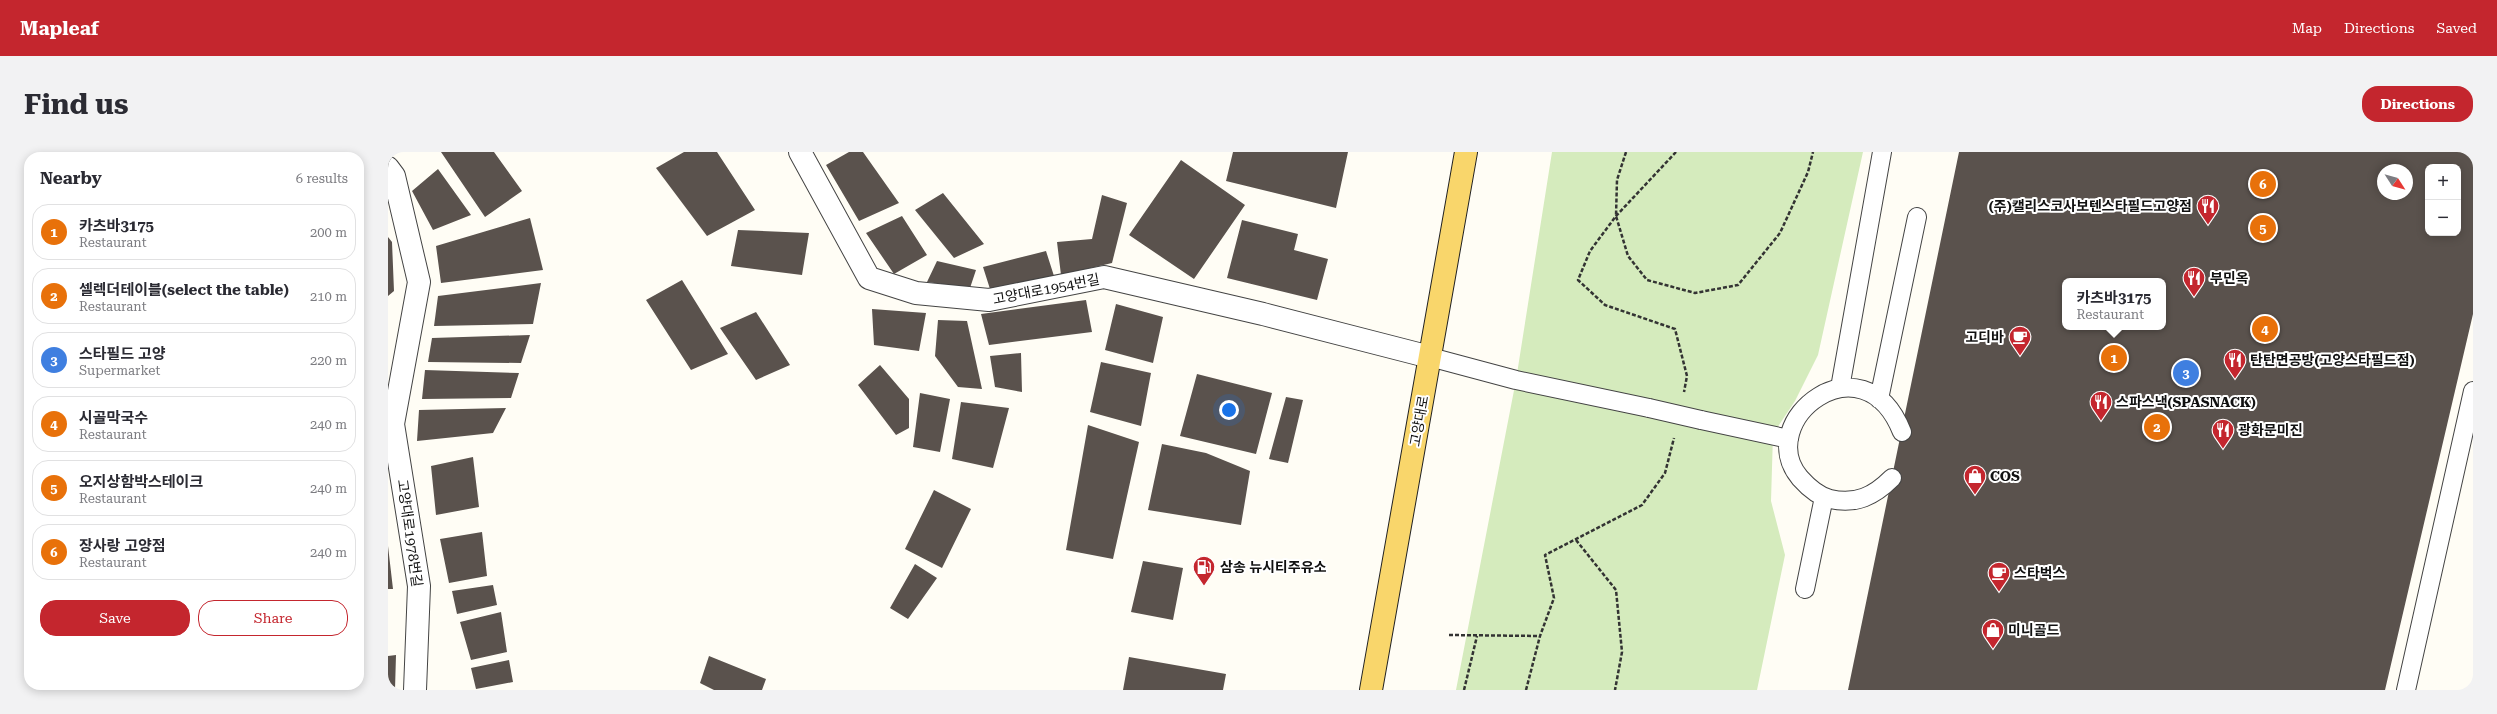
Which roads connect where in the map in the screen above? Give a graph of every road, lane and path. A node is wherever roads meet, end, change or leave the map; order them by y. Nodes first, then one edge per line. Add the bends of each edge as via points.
1 (800, 152) edge
2 (1466, 152) edge
3 (1626, 152) edge
4 (1676, 152) edge
5 (1813, 152) edge
6 (1882, 152) edge
7 (388, 168) edge
8 (1616, 216) junction
9 (1917, 217) dead end
10 (1430, 357) junction
11 (1840, 388) junction
12 (2473, 391) edge
13 (1683, 399) dead end
14 (1879, 399) junction
15 (1902, 432) dead end
16 (1675, 436) dead end
17 (1789, 439) junction
18 (1892, 478) dead end
19 (1824, 497) junction
20 (1576, 540) junction
21 (1805, 589) dead end
22 (1449, 635) dead end
23 (1477, 636) junction
24 (1540, 636) junction
25 (415, 690) edge
26 (1370, 690) edge
27 (1464, 690) edge
28 (1526, 690) edge
29 (1614, 690) edge
30 (2406, 690) edge

1 - 10 street, 고양대로1954번길 via 869,278 916,293 988,300 1104,277
2 - 10 main road, 고양대로
3 - 8 path via 1617,180
4 - 8 path
5 - 8 path via 1808,172 1780,233 1738,285 1695,293 1647,280 1628,256
6 - 11 lane
7 - 25 street, 고양대로1978번길 via 394,176 419,282 393,424 419,586
8 - 13 path via 1590,251 1578,280 1605,305 1675,329 1687,376
9 - 14 lane
10 - 17 lane, bridge via 1516,380
10 - 26 main road, 고양대로
11 - 14 lane via 1861,390
11 - 17 lane via 1815,397 1799,414
12 - 30 lane
14 - 15 lane via 1893,413
16 - 20 path via 1665,473 1642,505
17 - 19 lane via 1790,457 1797,474 1808,488
18 - 19 lane via 1877,492 1860,499 1842,502
19 - 21 lane
20 - 24 path via 1545,555 1554,598
20 - 29 path via 1616,590 1622,652
22 - 23 path
23 - 24 path
23 - 27 path
24 - 28 path

